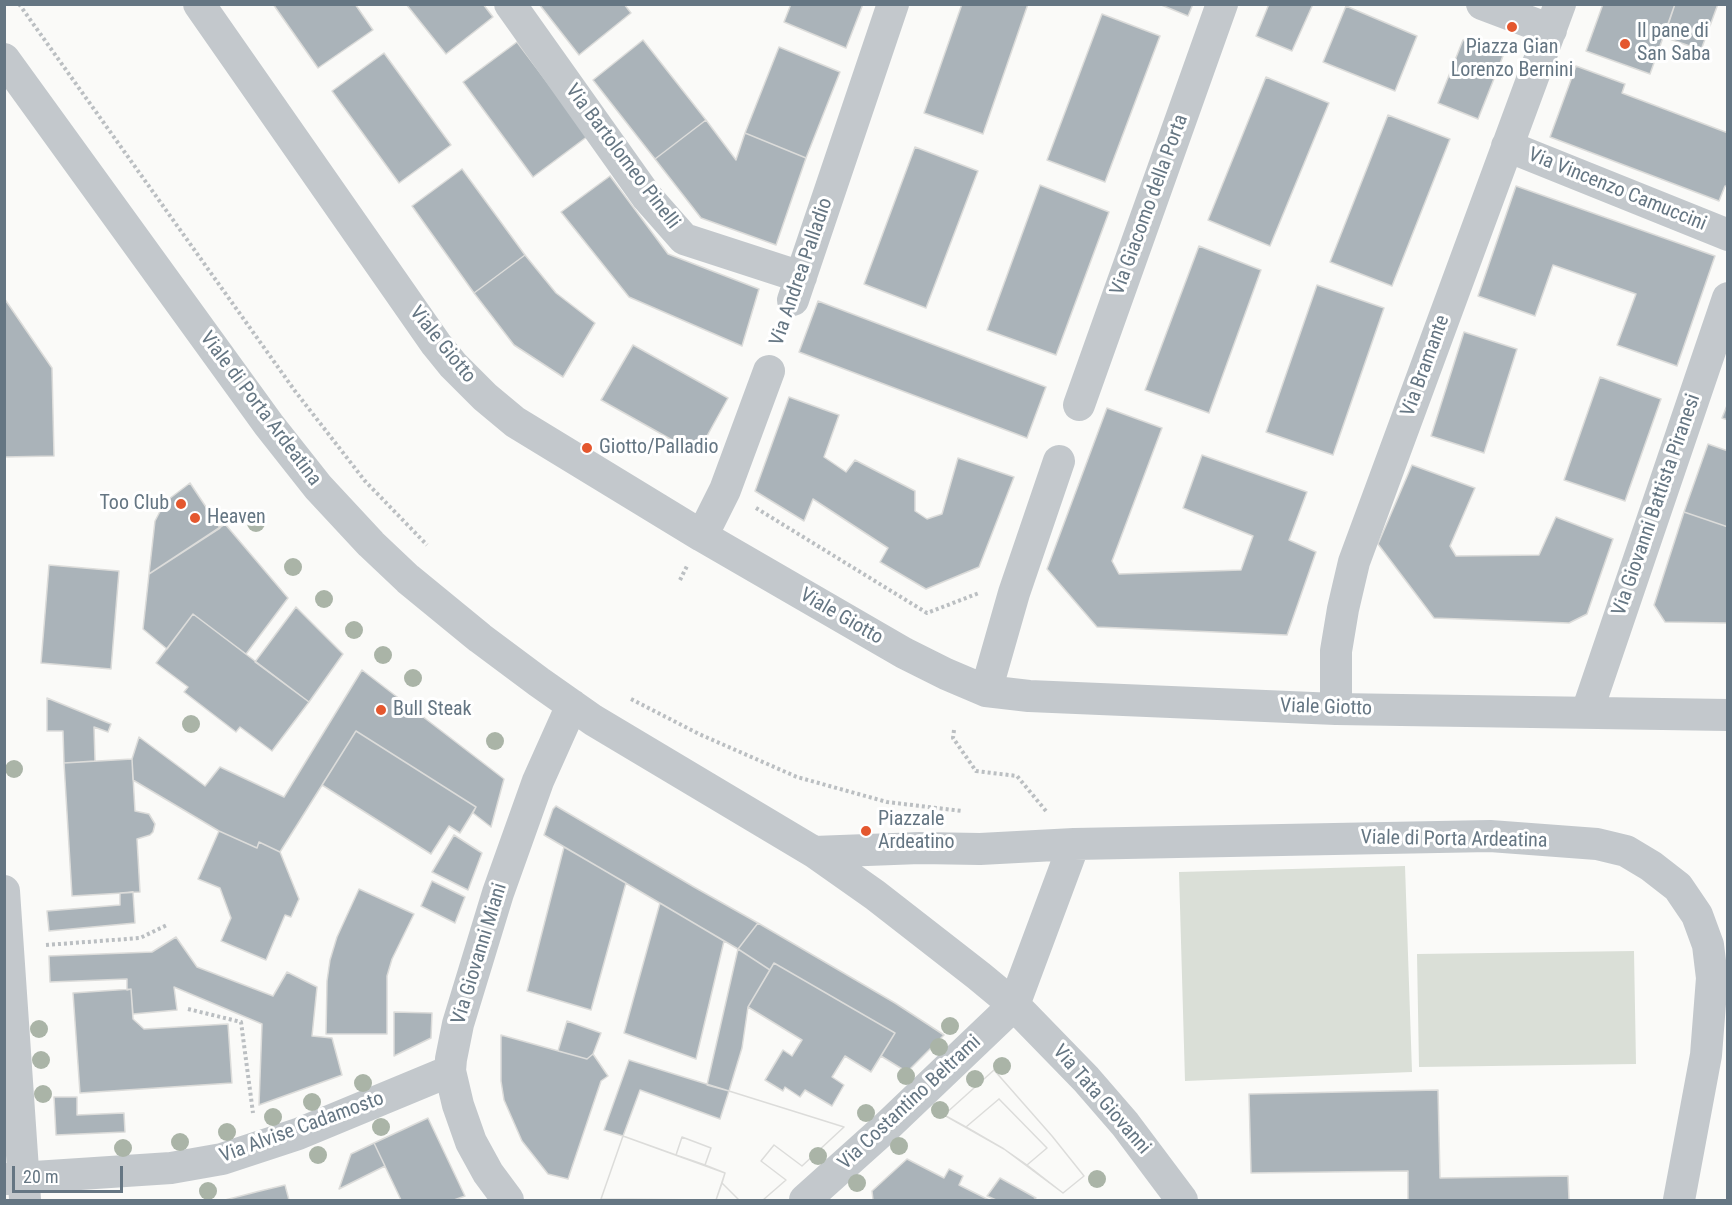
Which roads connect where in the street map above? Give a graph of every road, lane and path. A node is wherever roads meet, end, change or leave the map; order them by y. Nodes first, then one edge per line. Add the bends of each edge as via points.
1 (19, 4) edge
2 (199, 4) edge
3 (510, 4) edge
4 (893, 4) edge
5 (1222, 4) edge
6 (1482, 4) edge
7 (1555, 17) edge
8 (4, 59) edge
9 (1507, 146) junction
10 (1728, 234) edge
11 (797, 289) joint
12 (1728, 298) edge
13 (769, 371) dead end
14 (1079, 405) dead end
15 (1059, 461) dead end
16 (746, 502) dead end
17 (702, 536) junction
18 (435, 553) dead end
19 (980, 592) dead end
20 (986, 691) junction
21 (628, 697) dead end
22 (572, 705) junction
23 (1336, 709) junction
24 (1587, 712) junction
25 (1728, 715) edge
26 (954, 730) dead end
27 (1017, 776) dead end
28 (964, 811) dead end
29 (1074, 844) junction
30 (814, 852) junction
31 (4, 891) edge
32 (167, 926) dead end
33 (46, 945) dead end
34 (1014, 1005) junction
35 (188, 1009) dead end
36 (450, 1071) junction
37 (253, 1116) dead end
38 (18, 1186) edge
39 (508, 1200) edge
40 (805, 1200) edge
41 (1182, 1200) edge
42 (1679, 1200) edge

1 - 18 path via 294,391 365,482
2 - 17 street, Viale Giotto via 453,365 515,422
3 - 11 street, Via Bartolomeo Pinelli via 647,196 684,238
4 - 11 street, Via Andrea Palladio
5 - 14 street, Via Giacomo della Porta
6 - 7 street
7 - 9 street, Via Bramante
8 - 22 street, Viale di Porta Ardeatina via 318,487 408,579
9 - 10 street, Via Vincenzo Camuccini
9 - 23 street, Via Bramante via 1354,562 1336,651
12 - 24 street, Via Giovanni Battista Piranesi
13 - 17 street, Via Andrea Palladio via 725,490
15 - 20 street
16 - 19 path via 927,613
17 - 20 street, Viale Giotto via 904,653
20 - 23 street, Viale Giotto
21 - 28 path via 699,734 797,777 887,802
22 - 30 street
22 - 36 street, Via Giovanni Miani via 538,781 498,894 458,1024
23 - 24 street, Viale Giotto
24 - 25 street, Viale Giotto
26 - 27 path via 953,738 976,771
29 - 30 street
29 - 34 street
29 - 42 street, Viale di Porta Ardeatina via 1490,836 1597,844 1626,851 1678,887 1697,915 1708,945 1712,978 1706,1055
30 - 34 street
31 - 38 street
32 - 33 path via 140,938
34 - 40 street, Via Costantino Beltrami
34 - 41 street, Via Tata Giovanni via 1086,1079
35 - 37 path via 241,1022
36 - 38 street, Via Alvise Cadamosto via 298,1134 222,1159
36 - 39 street, Via Giovanni Miani via 471,1142

